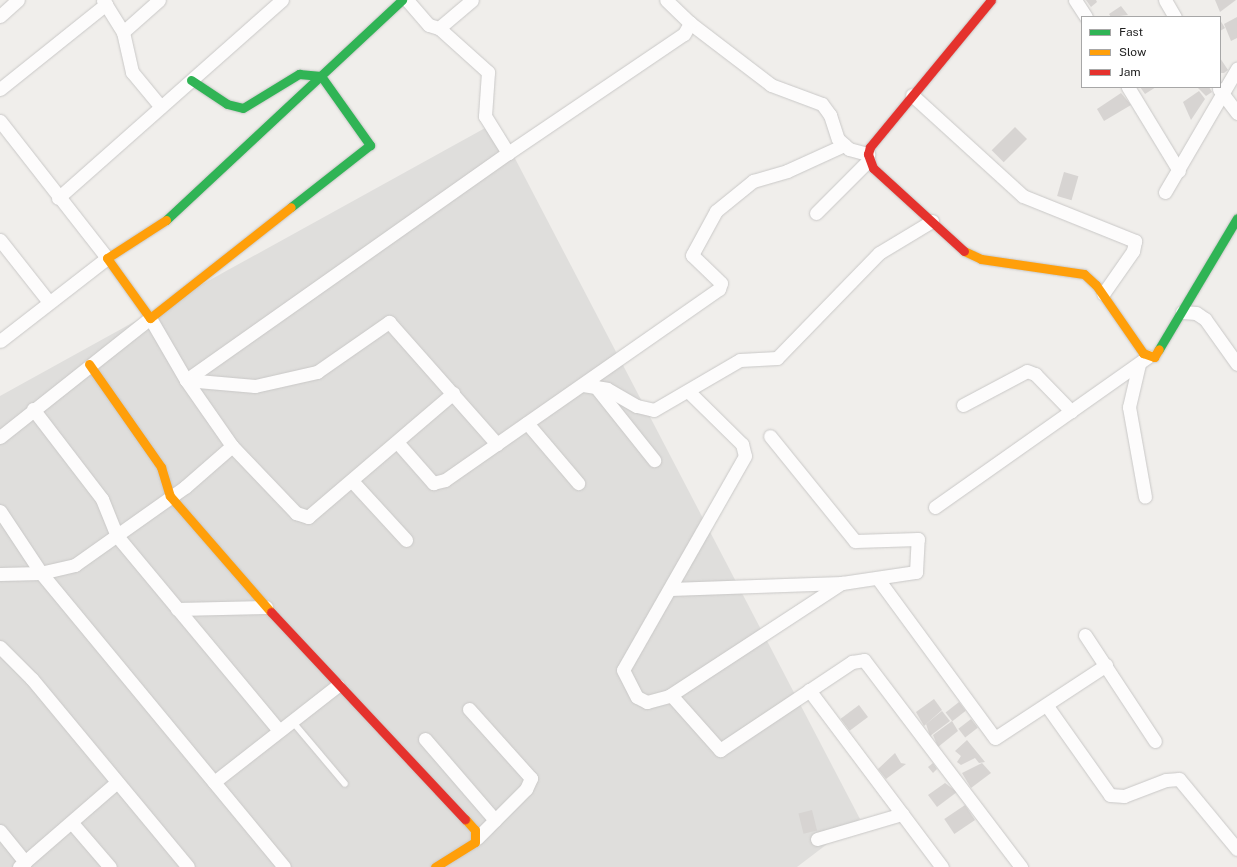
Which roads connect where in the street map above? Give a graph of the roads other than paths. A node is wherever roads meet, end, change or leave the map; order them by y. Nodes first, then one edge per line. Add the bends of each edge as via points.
1 (18, 0) edge
2 (159, 0) edge
3 (282, 0) edge
4 (402, 0) edge
5 (407, 0) edge
6 (472, 0) edge
7 (666, 0) edge
8 (992, 0) edge
9 (1075, 0) edge
10 (1165, 0) edge
11 (105, 2) edge
12 (0, 16) edge
13 (1085, 16) edge
14 (1174, 16) edge
15 (690, 23) junction
16 (439, 28) junction
17 (123, 32) junction
18 (1237, 69) edge
19 (321, 76) junction
20 (191, 80) junction
21 (1129, 88) edge
22 (0, 89) edge
23 (1220, 91) edge
24 (912, 95) junction
25 (160, 107) junction
26 (1237, 113) edge
27 (0, 121) edge
28 (844, 145) junction
29 (508, 153) junction
30 (868, 157) junction
31 (1179, 171) junction
32 (1165, 192) dead end
33 (58, 198) junction
34 (816, 213) dead end
35 (1237, 218) edge
36 (932, 221) junction
37 (0, 240) edge
38 (107, 258) junction
39 (1103, 294) junction
40 (49, 302) junction
41 (1182, 312) junction
42 (150, 318) junction
43 (0, 341) edge
44 (1143, 360) junction
45 (89, 364) junction
46 (1237, 364) edge
47 (186, 380) junction
48 (589, 386) junction
49 (688, 391) junction
50 (453, 393) junction
51 (963, 405) dead end
52 (33, 409) junction
53 (1071, 411) junction
54 (527, 423) junction
55 (770, 436) dead end
56 (0, 437) edge
57 (397, 442) junction
58 (497, 444) junction
59 (232, 446) junction
60 (654, 460) dead end
61 (352, 481) junction
62 (578, 483) dead end
63 (170, 496) junction
64 (1146, 496) dead end
65 (935, 507) dead end
66 (0, 511) edge
67 (117, 536) junction
68 (406, 540) dead end
69 (41, 573) junction
70 (0, 574) edge
71 (878, 579) junction
72 (842, 582) junction
73 (670, 589) junction
74 (266, 607) junction
75 (177, 608) junction
76 (1085, 635) dead end
77 (0, 647) edge
78 (1106, 665) junction
79 (338, 685) junction
80 (809, 690) junction
81 (671, 695) junction
82 (1047, 706) junction
83 (469, 709) dead end
84 (290, 720) junction
85 (278, 730) junction
86 (425, 740) dead end
87 (1155, 741) dead end
88 (214, 782) junction
89 (116, 783) junction
90 (345, 784) dead end
91 (902, 814) junction
92 (495, 820) junction
93 (72, 823) junction
94 (0, 831) edge
95 (477, 838) junction
96 (817, 839) dead end
97 (1237, 849) edge
98 (22, 864) edge
99 (110, 867) edge
100 (188, 867) edge
101 (284, 867) edge
102 (436, 867) edge
103 (942, 867) edge
104 (1022, 867) edge

1 - 12 street
2 - 17 street
3 - 20 street
4 - 19 street
5 - 16 street via 429,25
6 - 16 street
7 - 15 street
8 - 24 street
9 - 13 street
10 - 14 street
11 - 17 street
11 - 22 street
15 - 28 street via 771,85 822,104
15 - 29 street via 689,28 676,40
16 - 29 street via 485,68 485,116
17 - 25 street via 130,66
18 - 23 street
19 - 20 street via 299,74 244,108 228,104
19 - 38 street via 160,226
19 - 42 street via 370,145
20 - 25 street
21 - 31 street
23 - 26 street
23 - 31 street
24 - 30 street
24 - 39 street via 1023,196 1134,241 1133,250
25 - 33 street
27 - 33 street
28 - 30 street
28 - 48 street via 787,171 752,181 716,211 692,255 721,283 719,289
29 - 47 street
30 - 34 street
30 - 36 street
31 - 32 street
33 - 38 street
35 - 41 street
36 - 39 street via 974,258 1084,274
36 - 49 street via 879,253 784,354 740,360
37 - 40 street
38 - 40 street
38 - 42 street
39 - 44 street
40 - 43 street
41 - 44 street via 1159,352
41 - 46 street via 1196,313 1205,319
42 - 45 street
42 - 47 street
44 - 53 street
44 - 64 street via 1129,407
45 - 52 street
45 - 63 street via 161,467
47 - 50 street via 255,386 317,372 388,322
47 - 59 street
48 - 49 street via 649,410 659,409
48 - 54 street
48 - 60 street
49 - 73 street via 742,444 746,456
50 - 57 street
50 - 58 street
51 - 53 street via 1027,371 1035,374
52 - 56 street
52 - 67 street via 102,499
53 - 65 street
54 - 58 street
54 - 62 street
55 - 71 street via 855,541 919,540 914,574
57 - 58 street via 433,484 445,480
57 - 61 street
59 - 61 street via 302,516 315,513
59 - 63 street via 186,487
61 - 68 street
63 - 67 street
63 - 74 street
66 - 69 street
67 - 69 street via 75,565
67 - 75 street
69 - 70 street
69 - 88 street
71 - 72 street
71 - 82 street via 991,736 1000,738
72 - 73 street
72 - 81 street
73 - 81 street via 623,670 625,681 640,700
74 - 75 street
74 - 79 street
75 - 85 street
76 - 78 street
77 - 89 street via 32,679
78 - 82 street
78 - 87 street
79 - 84 street
79 - 95 street via 475,830
80 - 81 street via 720,750
80 - 91 street
80 - 104 street via 852,662 864,660
82 - 97 street via 1110,795 1124,796 1166,780 1179,779
83 - 92 street via 531,778 526,789
84 - 85 street
84 - 90 lane
85 - 88 street
86 - 92 street
88 - 101 street
89 - 93 street
89 - 100 street
91 - 96 street
91 - 103 street
92 - 95 street
93 - 98 street
93 - 99 street
94 - 98 street
95 - 102 street

